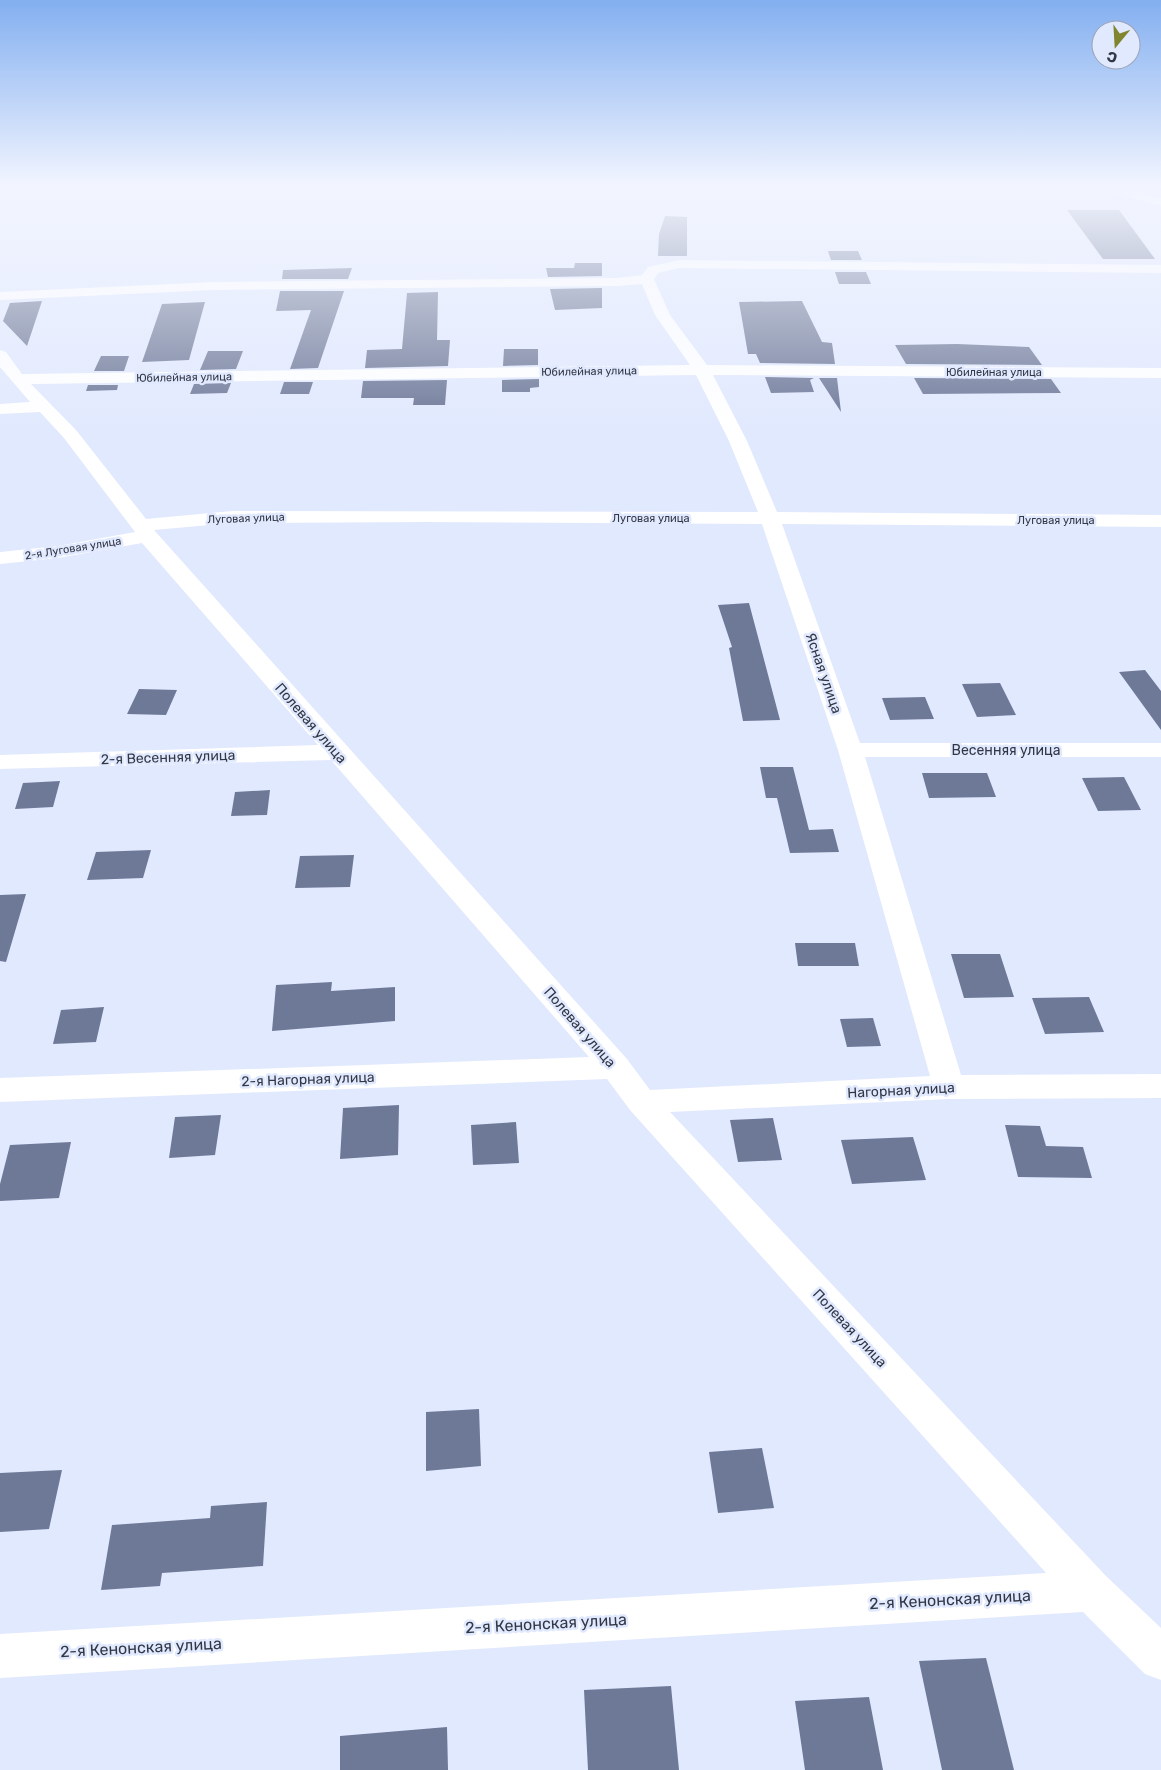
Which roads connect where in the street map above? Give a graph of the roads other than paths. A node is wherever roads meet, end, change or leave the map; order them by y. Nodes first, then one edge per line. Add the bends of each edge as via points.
1 (668, 267) edge
2 (930, 267) edge
3 (1161, 269) edge
4 (647, 279) junction
5 (0, 296) edge
6 (0, 355) edge
7 (702, 370) junction
8 (1161, 373) edge
9 (18, 379) junction
10 (44, 407) junction
11 (0, 409) edge
12 (770, 519) junction
13 (1161, 521) edge
14 (144, 531) junction
15 (0, 558) edge
16 (850, 750) junction
17 (1161, 750) edge
18 (337, 752) junction
19 (0, 762) edge
20 (616, 1067) junction
21 (1161, 1086) edge
22 (949, 1087) junction
23 (0, 1090) edge
24 (641, 1102) junction
25 (1091, 1591) junction
26 (0, 1656) edge
27 (1161, 1658) edge

1 - 4 street via 653,270
2 - 3 street
4 - 5 street via 617,282 214,286
4 - 7 street, Ясная улица via 663,315
6 - 9 street, Полевая улица
7 - 8 street, Юбилейная улица
7 - 9 street, Юбилейная улица
7 - 12 street, Ясная улица via 738,441
9 - 10 street, Полевая улица
10 - 11 street
10 - 14 street, Полевая улица via 70,434
12 - 13 street, Луговая улица
12 - 14 street, Луговая улица via 242,517
12 - 16 street, Ясная улица
14 - 15 street, 2-я Луговая улица via 58,552
14 - 18 street, Полевая улица
16 - 17 street, Весенняя улица
16 - 22 street, Ясная улица
18 - 19 street, 2-я Весенняя улица
18 - 20 street, Полевая улица
20 - 23 street, 2-я Нагорная улица
20 - 24 street, Полевая улица
21 - 22 street, Нагорная улица
22 - 24 street, Нагорная улица
24 - 25 street, Полевая улица
25 - 26 street, 2-я Кенонская улица
25 - 27 street, Полевая улица

